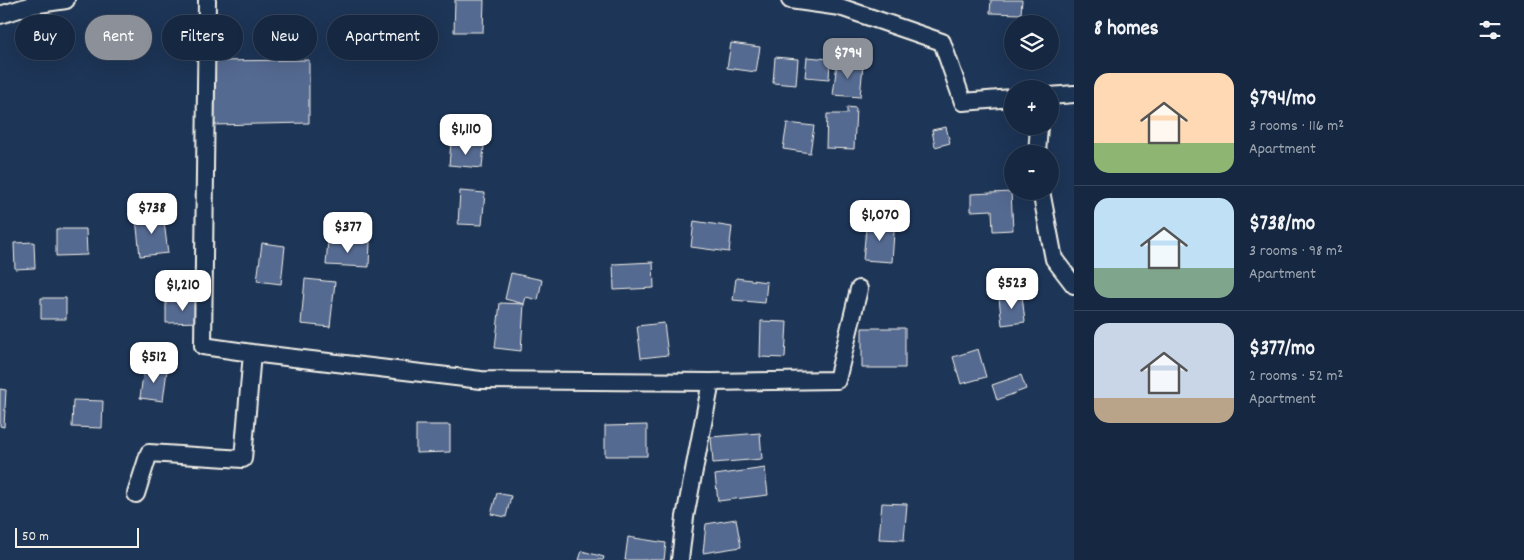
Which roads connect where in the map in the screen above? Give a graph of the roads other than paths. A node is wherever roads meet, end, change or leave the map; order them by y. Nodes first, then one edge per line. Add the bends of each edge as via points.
1 (66, 0) edge
2 (207, 0) edge
3 (790, 0) edge
4 (0, 15) edge
5 (1074, 94) edge
6 (1059, 95) edge
7 (1004, 99) edge
8 (1043, 200) edge
9 (1074, 285) edge
10 (859, 289) dead end
11 (252, 353) junction
12 (710, 382) junction
13 (136, 494) dead end
14 (680, 560) edge

1 - 4 street via 32,5
2 - 11 street via 203,346
3 - 7 street via 840,6 942,42 963,102
5 - 6 street
8 - 9 street via 1054,259
10 - 12 street via 837,380
11 - 12 street via 481,380
11 - 13 street via 243,459 149,453
12 - 14 street

